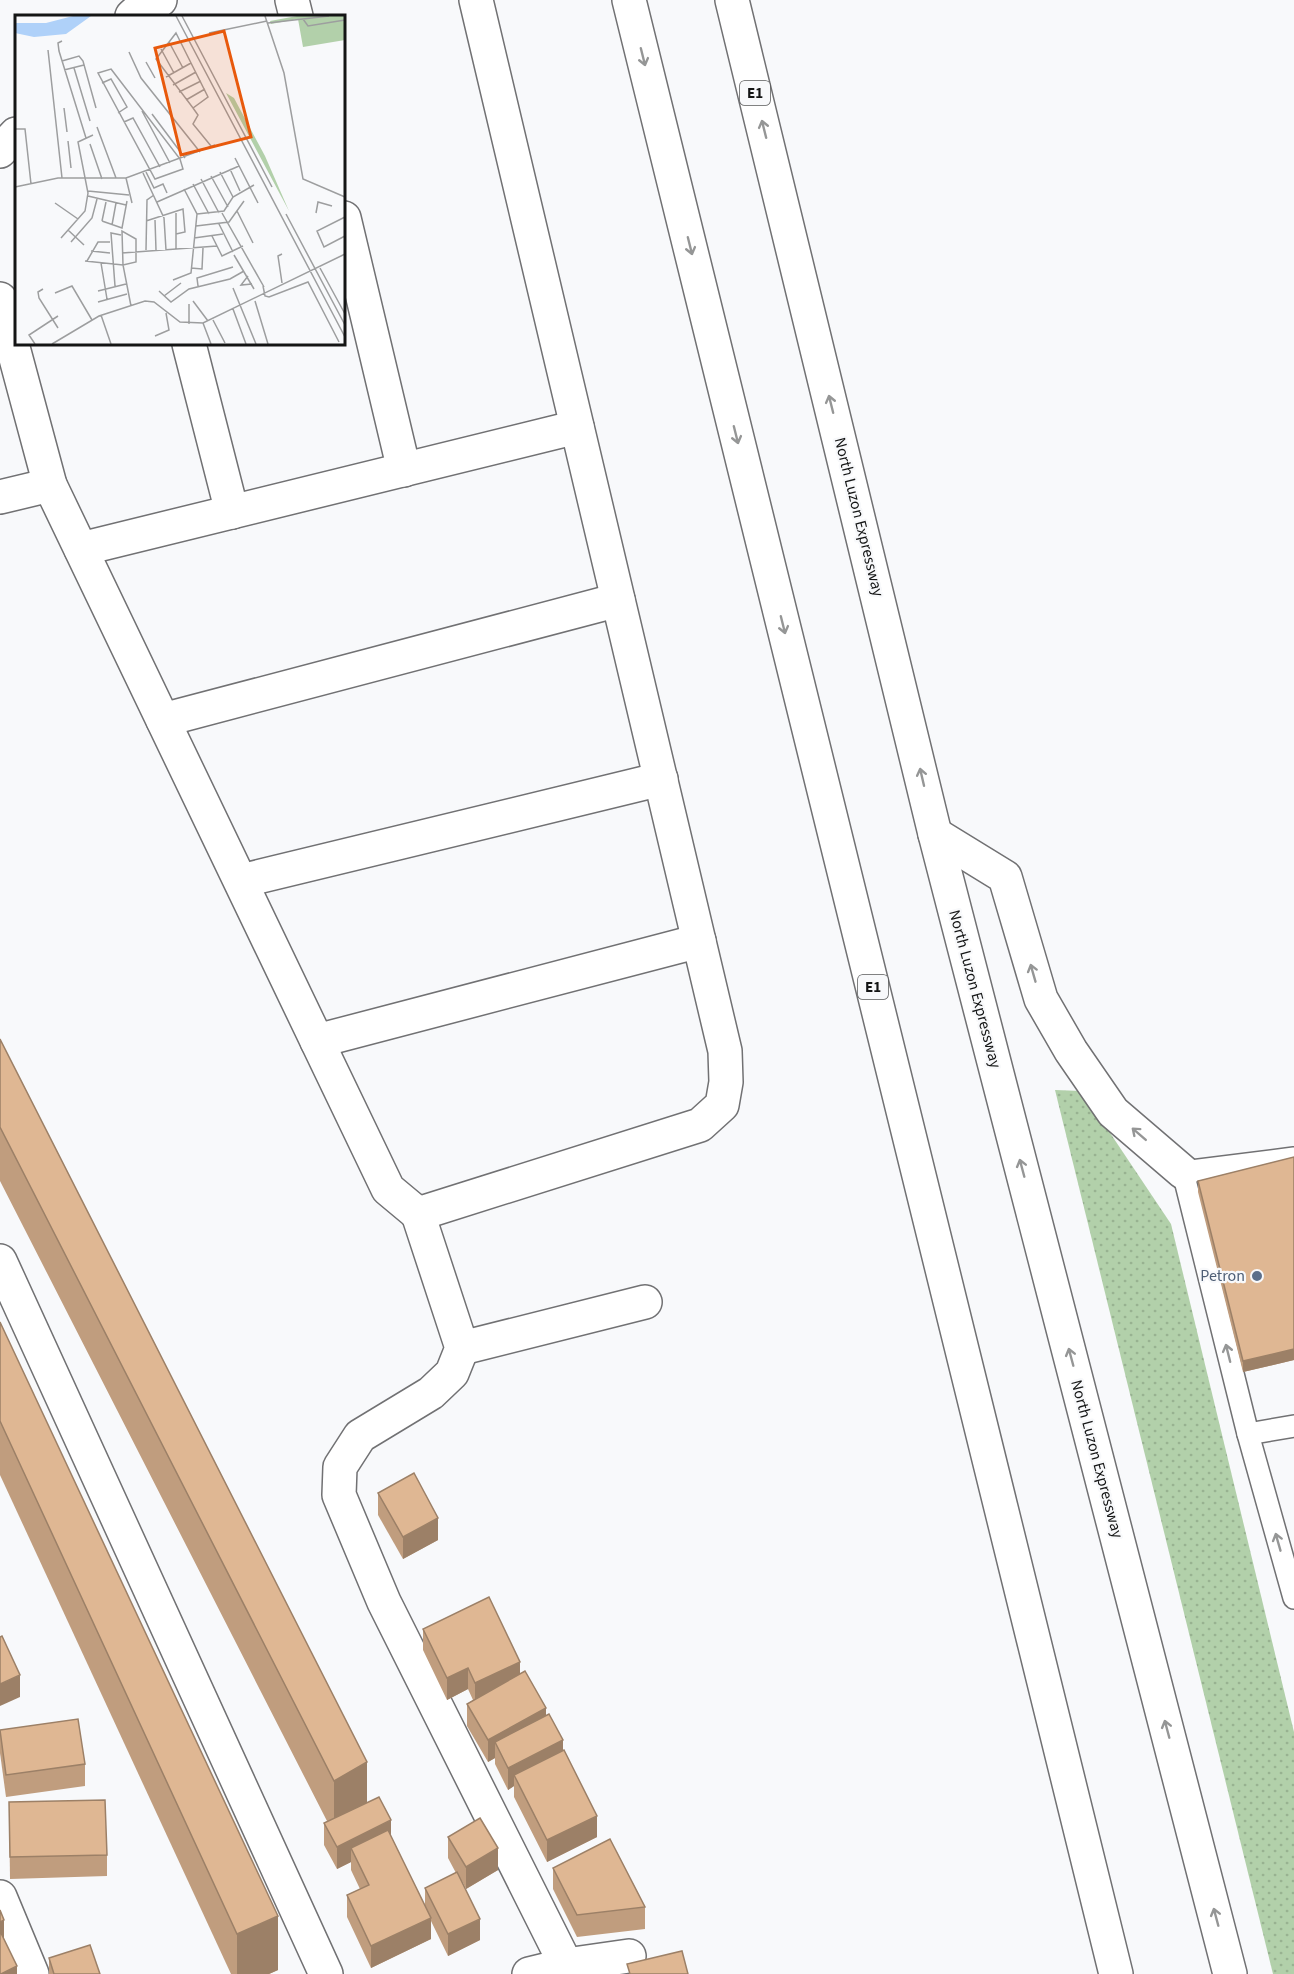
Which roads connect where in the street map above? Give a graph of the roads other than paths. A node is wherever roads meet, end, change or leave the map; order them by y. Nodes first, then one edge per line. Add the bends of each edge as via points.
1 (160, 0) edge
2 (292, 0) edge
3 (476, 0) edge
4 (629, 0) edge
5 (732, 0) edge
6 (133, 15) edge
7 (296, 15) edge
8 (15, 135) edge
9 (0, 151) edge
10 (345, 222) edge
11 (0, 299) edge
12 (189, 345) edge
13 (577, 427) junction
14 (404, 470) junction
15 (50, 485) junction
16 (0, 497) edge
17 (232, 512) junction
18 (81, 549) junction
19 (618, 600) junction
20 (163, 720) junction
21 (661, 779) junction
22 (935, 834) junction
23 (241, 881) junction
24 (699, 940) junction
25 (317, 1041) junction
26 (1294, 1158) edge
27 (1183, 1172) junction
28 (418, 1214) junction
29 (0, 1261) edge
30 (645, 1302) dead end
31 (462, 1348) junction
32 (1294, 1426) edge
33 (1248, 1434) junction
34 (1294, 1598) edge
35 (0, 1897) edge
36 (629, 1956) dead end
37 (566, 1965) junction
38 (32, 1974) edge
39 (326, 1974) edge
40 (530, 1974) edge
41 (1116, 1974) edge
42 (1230, 1974) edge

1 - 6 main road
2 - 7 main road
3 - 13 main road
4 -> 41 main road, E1
22 -> 5 main road, North Luzon Expressway / E1
8 - 9 main road
10 - 14 main road
11 - 15 main road
12 - 17 main road
13 - 14 main road
13 - 19 main road
14 - 17 main road
15 - 16 main road
15 - 18 main road
17 - 18 main road
18 - 20 main road
19 - 20 main road
19 - 21 main road
20 - 23 main road
21 - 23 main road
21 - 24 main road
27 -> 22 main road via 1113,1112 1071,1051 1041,999 1005,877
42 -> 22 main road, North Luzon Expressway / E1
23 - 25 main road
24 - 25 main road
24 - 28 main road via 725,1051 722,1105 700,1125
25 - 28 main road via 388,1189
26 - 27 lane
33 -> 27 lane
28 - 31 main road
29 - 39 main road
30 - 31 main road
31 - 37 main road via 452,1373 431,1393 360,1436 340,1467 339,1495 384,1602
32 - 33 lane
34 -> 33 lane
35 - 38 main road
36 - 37 main road
37 - 40 main road

